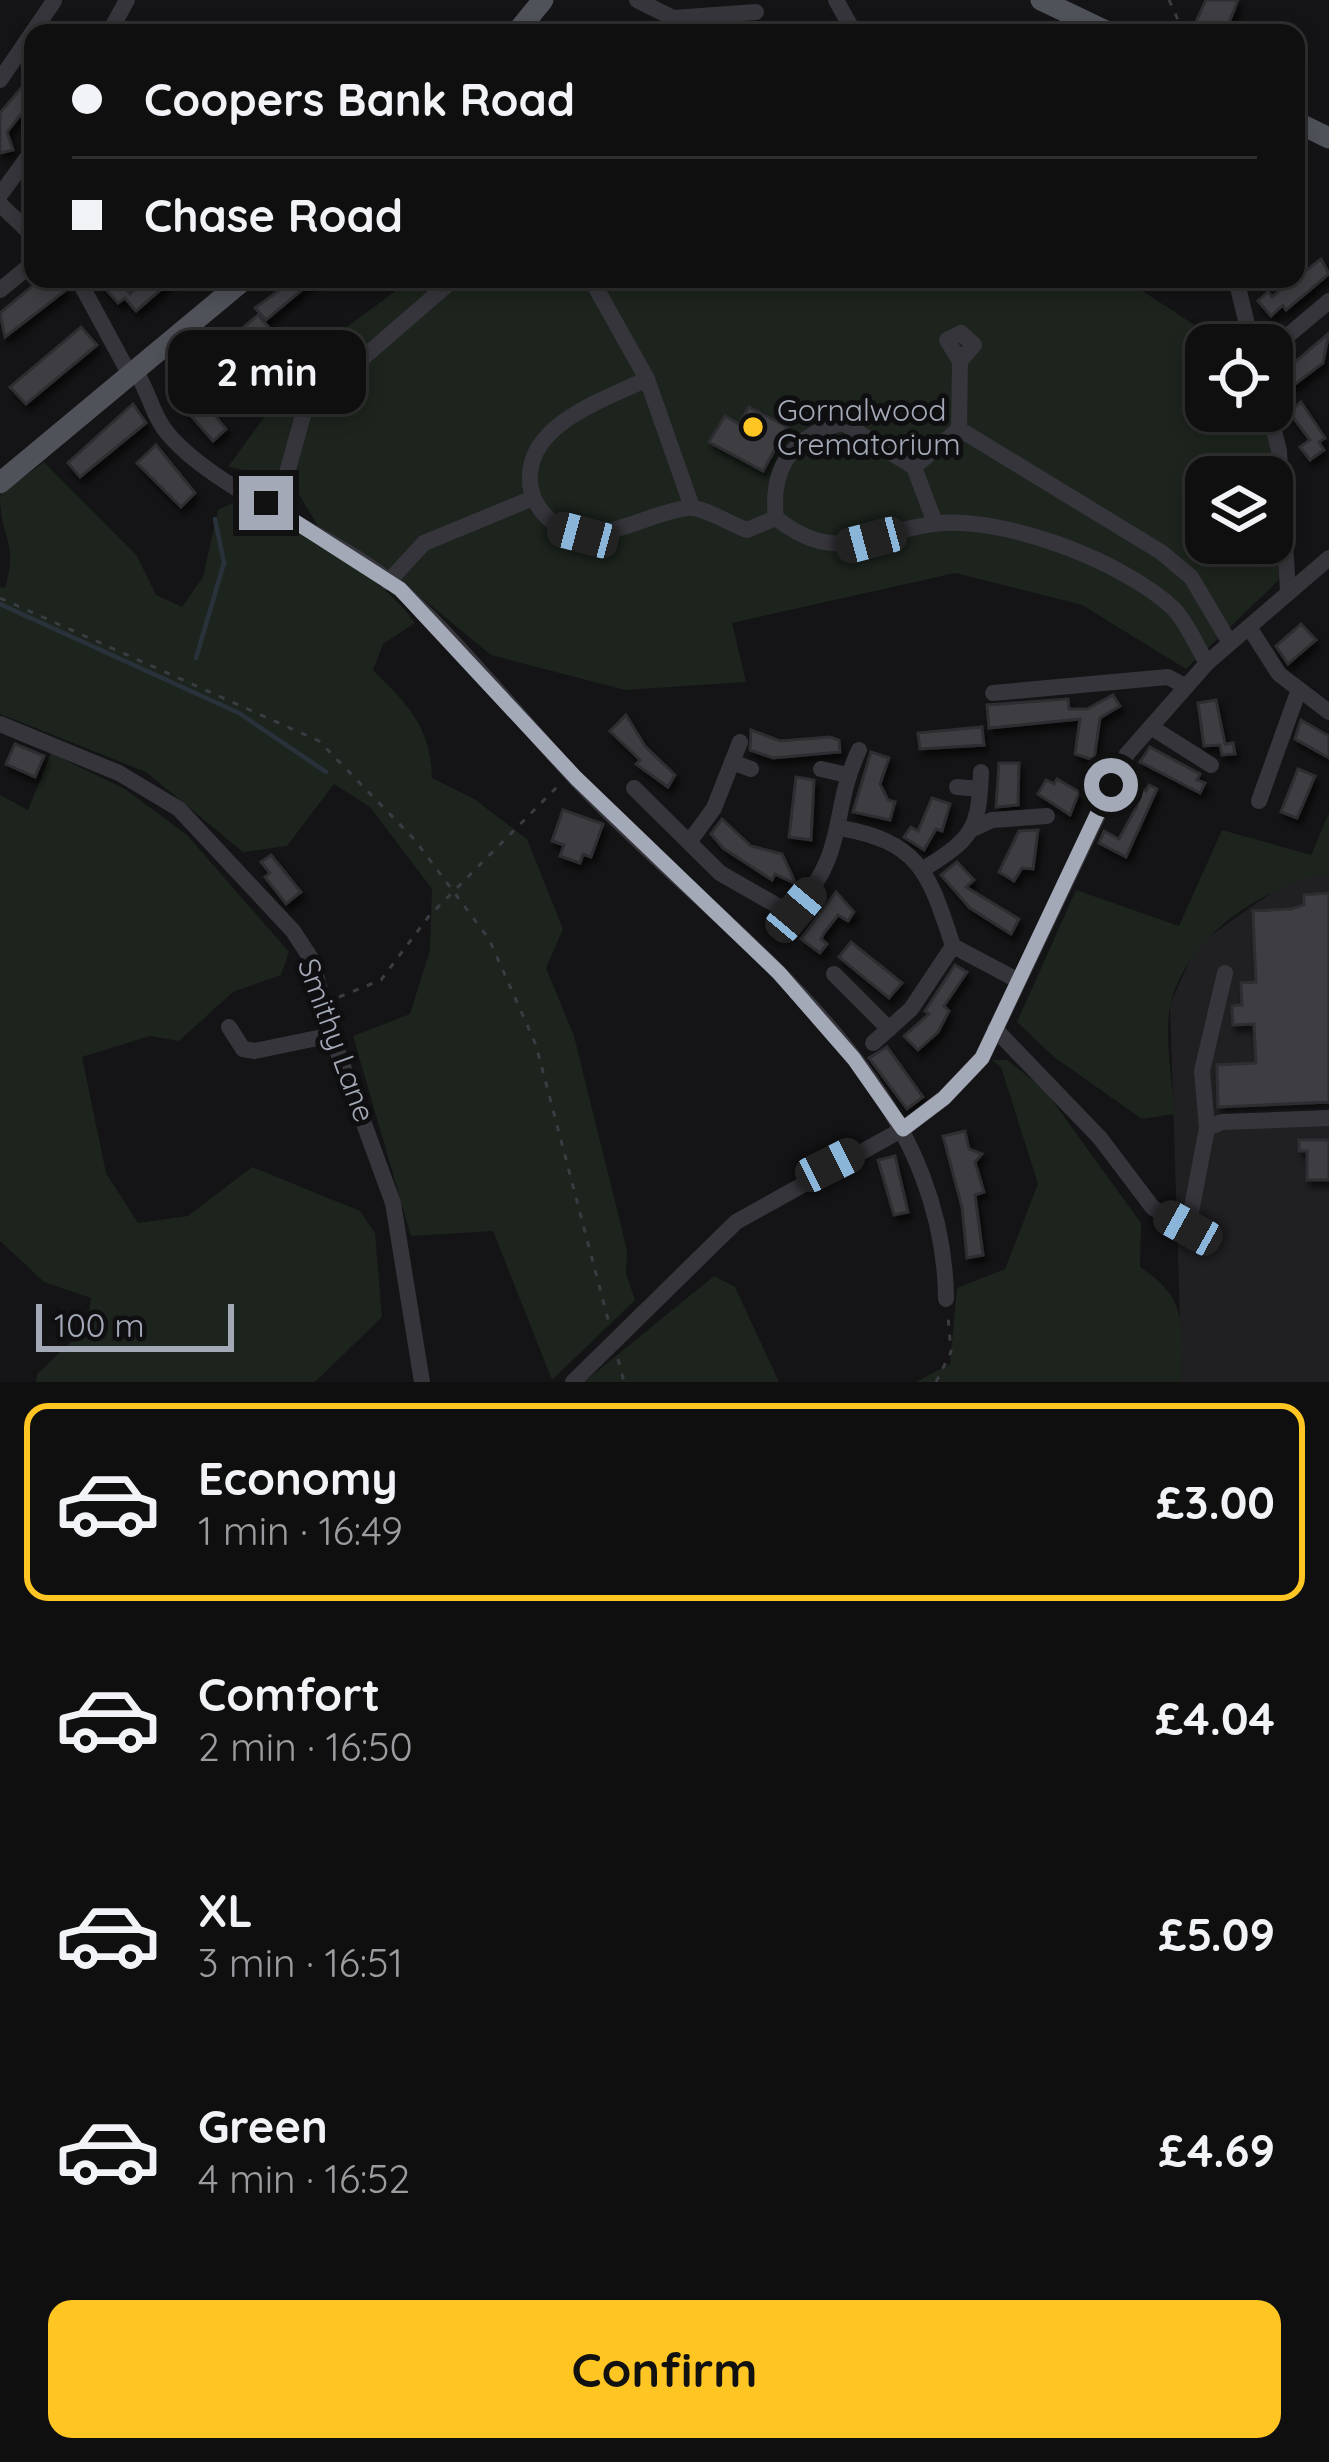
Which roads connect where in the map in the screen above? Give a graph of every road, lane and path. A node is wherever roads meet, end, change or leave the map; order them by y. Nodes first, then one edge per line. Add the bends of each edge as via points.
1 (637, 0) edge
2 (1045, 1) edge
3 (746, 9) edge
4 (1092, 24) edge
5 (24, 40) edge
6 (0, 80) edge
7 (24, 164) edge
8 (0, 199) edge
9 (24, 226) edge
10 (24, 270) edge
11 (83, 288) edge
12 (234, 288) edge
13 (444, 288) edge
14 (596, 288) edge
15 (1238, 288) edge
16 (0, 290) edge
17 (1329, 301) edge
18 (1247, 324) edge
19 (1293, 331) edge
20 (960, 361) dead end
21 (132, 373) junction
22 (647, 379) junction
23 (959, 429) junction
24 (1275, 432) edge
25 (914, 467) junction
26 (0, 482) edge
27 (533, 498) junction
28 (266, 503) junction
29 (692, 507) junction
30 (776, 518) junction
31 (935, 523) junction
32 (1329, 558) edge
33 (388, 582) junction
34 (1288, 591) junction
35 (0, 598) edge
36 (1249, 627) junction
37 (1230, 643) junction
38 (1207, 664) junction
39 (1185, 686) junction
40 (1298, 692) junction
41 (994, 693) dead end
42 (1329, 712) edge
43 (0, 724) edge
44 (1150, 727) junction
45 (740, 742) dead end
46 (859, 750) dead end
47 (732, 762) junction
48 (1211, 765) dead end
49 (568, 769) junction
50 (751, 769) dead end
51 (821, 769) dead end
52 (847, 775) junction
53 (957, 787) dead end
54 (634, 788) dead end
55 (1259, 801) dead end
56 (1047, 817) dead end
57 (840, 828) junction
58 (975, 828) junction
59 (690, 842) junction
60 (925, 868) junction
61 (953, 946) junction
62 (1225, 973) dead end
63 (834, 974) dead end
64 (1018, 980) junction
65 (326, 1002) junction
66 (229, 1027) dead end
67 (890, 1029) junction
68 (995, 1029) junction
69 (332, 1034) junction
70 (873, 1043) dead end
71 (1329, 1118) edge
72 (1207, 1127) junction
73 (903, 1129) junction
74 (946, 1299) joint
75 (610, 1349) junction
76 (624, 1380) edge
77 (422, 1382) edge
78 (573, 1382) edge
79 (936, 1382) edge

1 - 3 street via 673,18
2 - 4 main road
5 - 6 street
7 - 8 street
8 - 9 street
10 - 16 street
11 - 21 street
12 - 21 main road
13 - 28 street via 305,408 287,473
14 - 22 street
15 - 18 street
17 - 19 street
20 - 23 street
21 - 26 main road
21 - 28 street via 168,435
22 - 27 street via 546,435 532,456
22 - 29 street
23 - 25 street
23 - 37 street via 1162,552 1191,577
24 - 34 street
25 - 30 street via 843,423 813,430 772,486
25 - 31 street
27 - 29 street via 559,528 583,535
27 - 33 street via 424,543
28 - 33 street
29 - 30 street via 747,530
30 - 31 street via 842,548
31 - 38 street via 1012,527 1122,574 1174,609
32 - 34 street
33 - 49 street
34 - 36 street
35 - 75 path via 319,741 414,839 489,939 536,1045
36 - 37 street
36 - 40 street
37 - 38 street
38 - 39 street
39 - 41 street via 1168,677
39 - 44 street
40 - 42 street
40 - 55 street
43 - 65 street, Smithy Lane via 119,773 179,809 293,932
44 - 48 street
44 - 64 street via 1098,809
45 - 47 street
46 - 52 street
47 - 50 street
47 - 59 street
49 - 65 path via 438,906 381,980
49 - 73 street via 779,973
51 - 52 street
52 - 57 street
53 - 58 street via 981,780
54 - 59 street
56 - 58 street
57 - 59 street via 830,864 788,912 720,873
57 - 60 street via 897,843
58 - 60 street
60 - 61 street
61 - 64 street
61 - 67 street
62 - 72 street via 1202,1071
63 - 67 street
64 - 68 street
65 - 69 street, Smithy Lane
66 - 69 street via 243,1049 255,1051
67 - 70 street
68 - 72 street via 1071,1105 1153,1208 1192,1230
68 - 73 street via 969,1071
69 - 77 street, Smithy Lane via 393,1203
71 - 72 street
73 - 74 street via 940,1222
73 - 75 street via 736,1222
74 - 79 path via 951,1352
75 - 76 path
75 - 76 path
75 - 78 street

